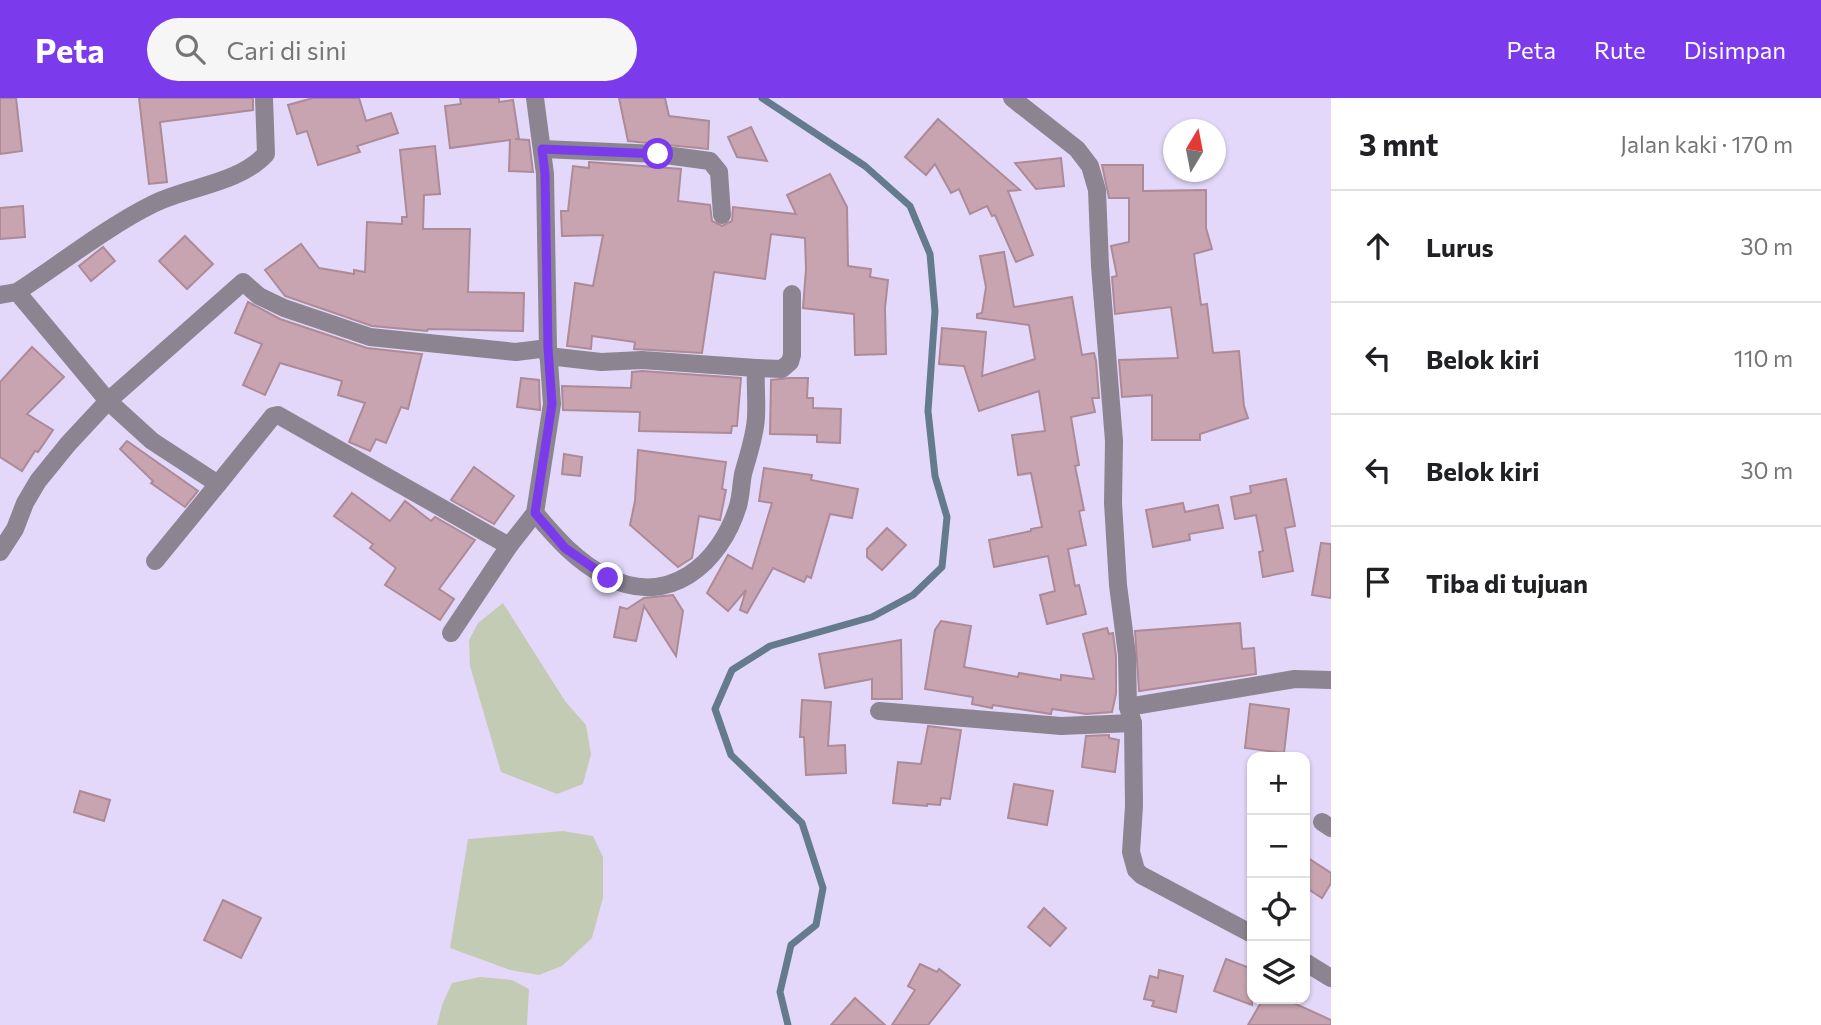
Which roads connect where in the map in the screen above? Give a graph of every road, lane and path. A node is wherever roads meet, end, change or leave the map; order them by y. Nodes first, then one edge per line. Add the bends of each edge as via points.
1 (264, 98) edge
2 (535, 98) edge
3 (1012, 98) edge
4 (542, 149) junction
5 (722, 215) dead end
6 (8, 293) edge
7 (792, 293) dead end
8 (548, 352) junction
9 (757, 368) junction
10 (108, 401) junction
11 (218, 484) junction
12 (535, 513) junction
13 (509, 546) junction
14 (0, 552) edge
15 (155, 561) dead end
16 (451, 633) dead end
17 (1331, 680) edge
18 (879, 711) dead end
19 (1131, 715) junction
20 (1247, 931) edge
21 (1310, 965) edge
22 (1331, 978) edge

1 - 6 street via 266,154 253,167 153,204
2 - 4 street
3 - 19 street via 1077,149 1090,166 1097,190 1114,441 1112,503
4 - 5 street via 710,161 719,172
4 - 8 street
6 - 10 street
7 - 9 street via 790,362 782,369
8 - 9 street via 601,362 642,360
8 - 10 street via 370,337 284,308 258,296 243,282
8 - 12 street via 552,404
9 - 12 street via 755,426 739,505 722,544 702,568 652,585 608,578 565,548
10 - 11 street via 152,441
10 - 14 street via 38,481
11 - 13 street via 278,415
11 - 15 street
12 - 13 street
13 - 16 street
17 - 19 street via 1295,679
18 - 19 street via 1061,726
19 - 20 street via 1131,852 1136,870
21 - 22 street

